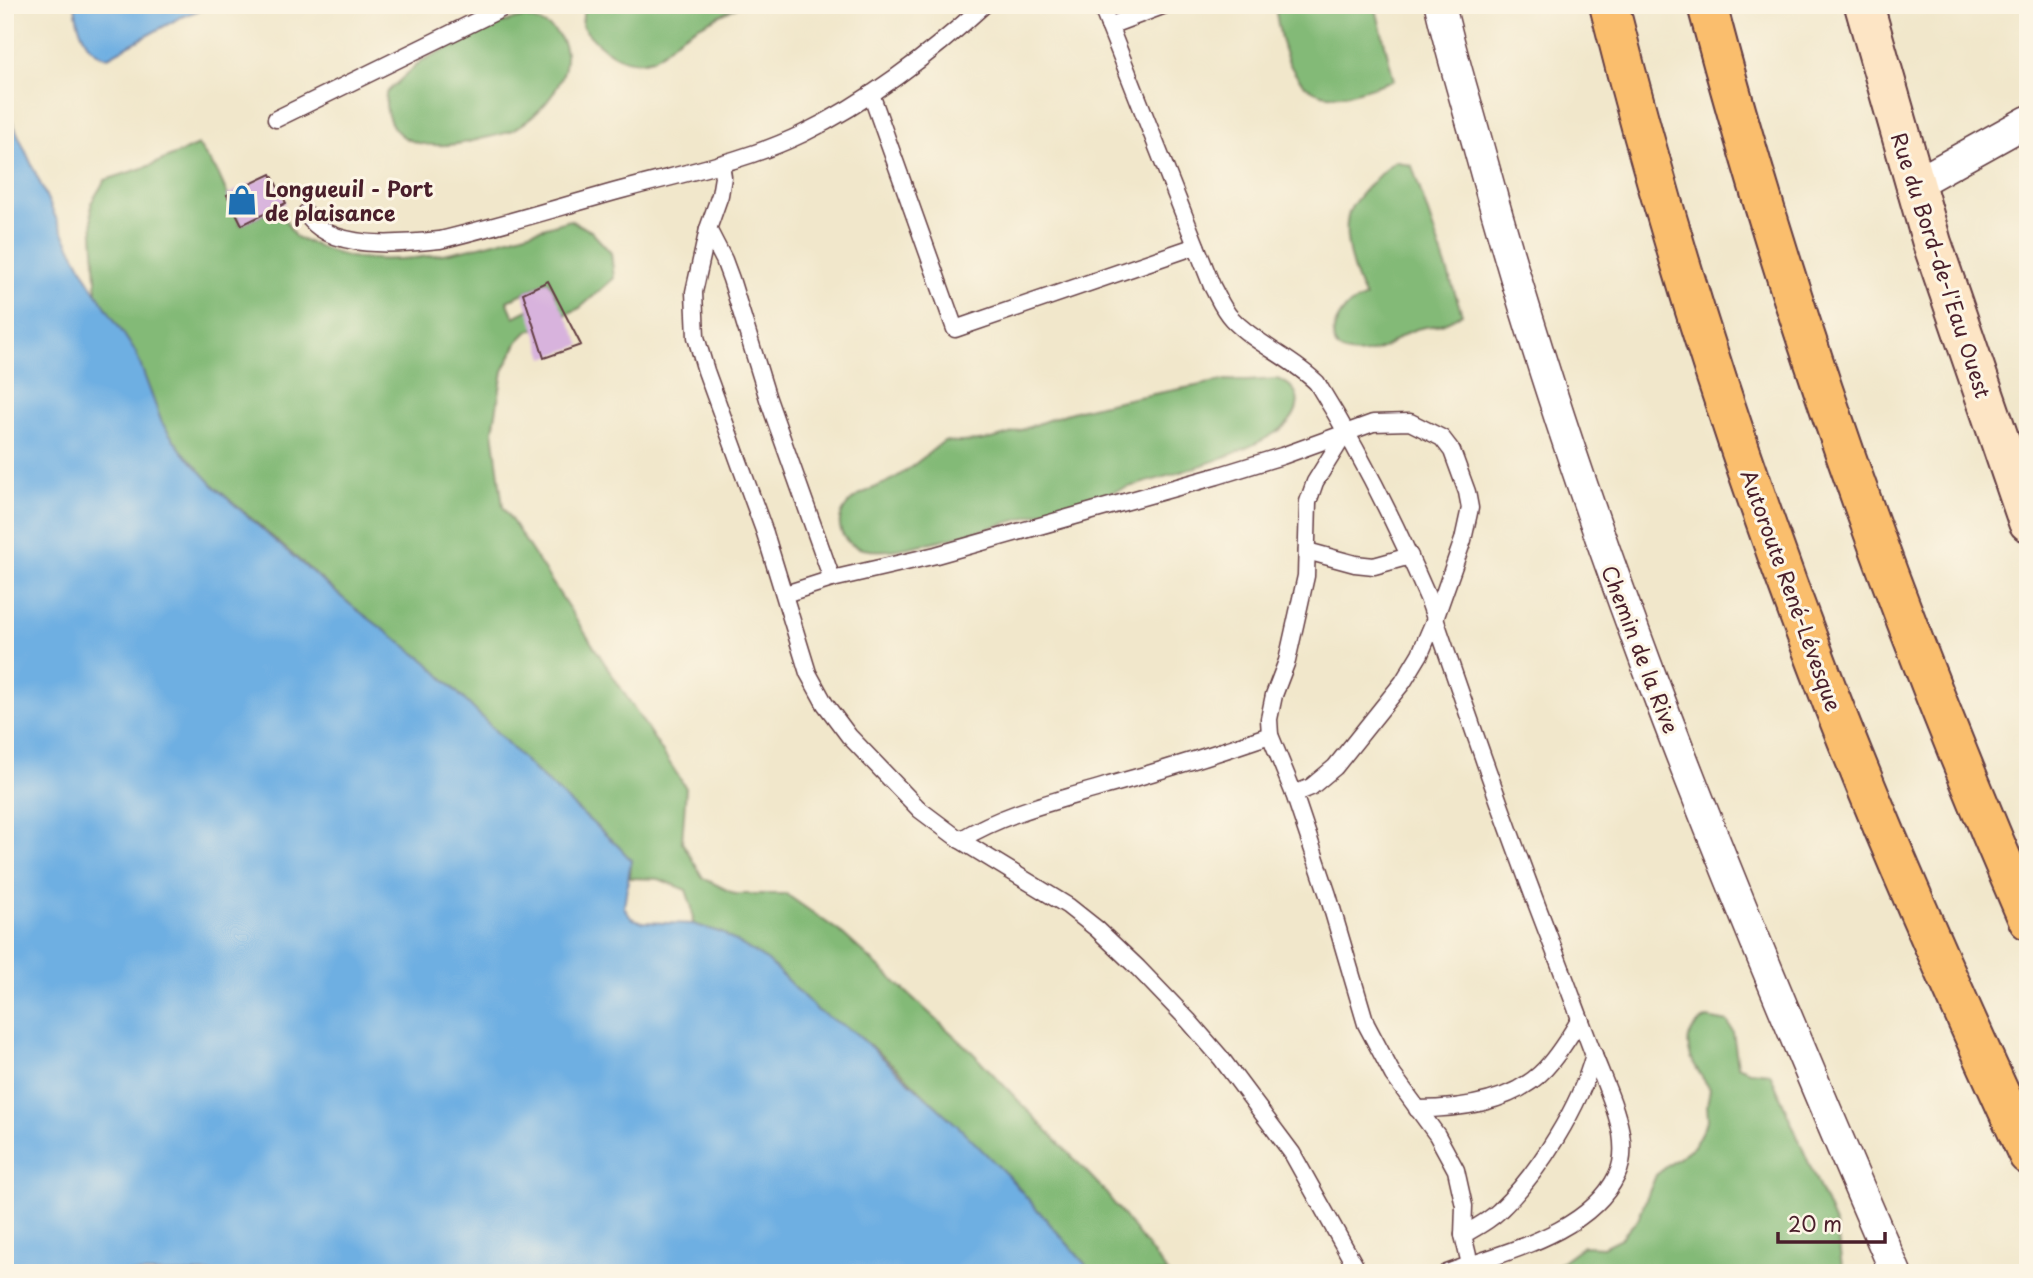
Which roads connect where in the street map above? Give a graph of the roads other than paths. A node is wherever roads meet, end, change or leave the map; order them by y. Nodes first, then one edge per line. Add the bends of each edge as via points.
1 (509, 5) edge
2 (984, 5) edge
3 (1101, 5) edge
4 (1165, 5) edge
5 (1440, 5) edge
6 (1609, 5) edge
7 (1707, 5) edge
8 (1864, 5) edge
9 (1109, 26) junction
10 (870, 94) junction
11 (276, 119) dead end
12 (2028, 121) edge
13 (721, 164) junction
14 (1915, 184) junction
15 (306, 213) dead end
16 (708, 229) junction
17 (1196, 246) junction
18 (1346, 432) junction
19 (2028, 522) edge
20 (1307, 551) junction
21 (1410, 556) junction
22 (832, 579) junction
23 (785, 594) junction
24 (1435, 619) junction
25 (1270, 735) junction
26 (1294, 794) junction
27 (960, 840) junction
28 (2028, 920) edge
29 (1580, 1019) junction
30 (1594, 1054) junction
31 (1417, 1109) junction
32 (2028, 1155) edge
33 (1463, 1235) junction
34 (1470, 1264) junction
35 (1359, 1273) edge
36 (1447, 1273) edge
37 (1896, 1273) edge

1 - 11 lane
2 - 10 lane
3 - 9 lane
4 - 9 lane
5 - 37 street, Chemin de la Rive via 1506,251 1591,515 1739,904
6 - 32 highway, Autoroute René-Lévesque via 1667,220 1784,572 1890,843
7 - 28 highway via 1764,206 1848,465 1942,715
8 - 14 street, Rue du Bord-de-l'Eau Ouest
9 - 17 lane
10 - 13 lane via 802,134
10 - 17 lane via 955,329
12 - 14 street
13 - 15 lane via 440,240 397,243 338,238 318,228
13 - 16 lane via 720,195
14 - 19 street, Rue du Bord-de-l'Eau Ouest
16 - 22 lane via 728,270
16 - 23 lane via 694,292 696,337
17 - 18 lane via 1232,319 1307,373
18 - 20 lane via 1308,502
18 - 21 lane
18 - 22 lane via 1203,480 936,555
18 - 24 lane via 1373,423 1410,422 1442,438 1452,451 1470,508
20 - 21 lane via 1374,566
20 - 25 lane via 1300,609 1274,695
21 - 24 lane
22 - 23 lane
23 - 27 lane via 808,673 825,704 920,810
24 - 26 lane via 1403,682 1352,747 1322,779
24 - 29 lane
25 - 26 lane
25 - 27 lane via 993,822
26 - 31 lane via 1366,1024
27 - 35 lane via 1068,906 1188,1020 1292,1153
29 - 30 lane
29 - 31 lane via 1544,1071 1529,1082 1474,1106
30 - 33 lane via 1580,1096 1546,1151 1499,1212
30 - 34 lane via 1621,1134 1618,1173 1608,1191 1568,1226
31 - 33 lane via 1457,1170 1464,1206
33 - 34 lane
34 - 36 lane

